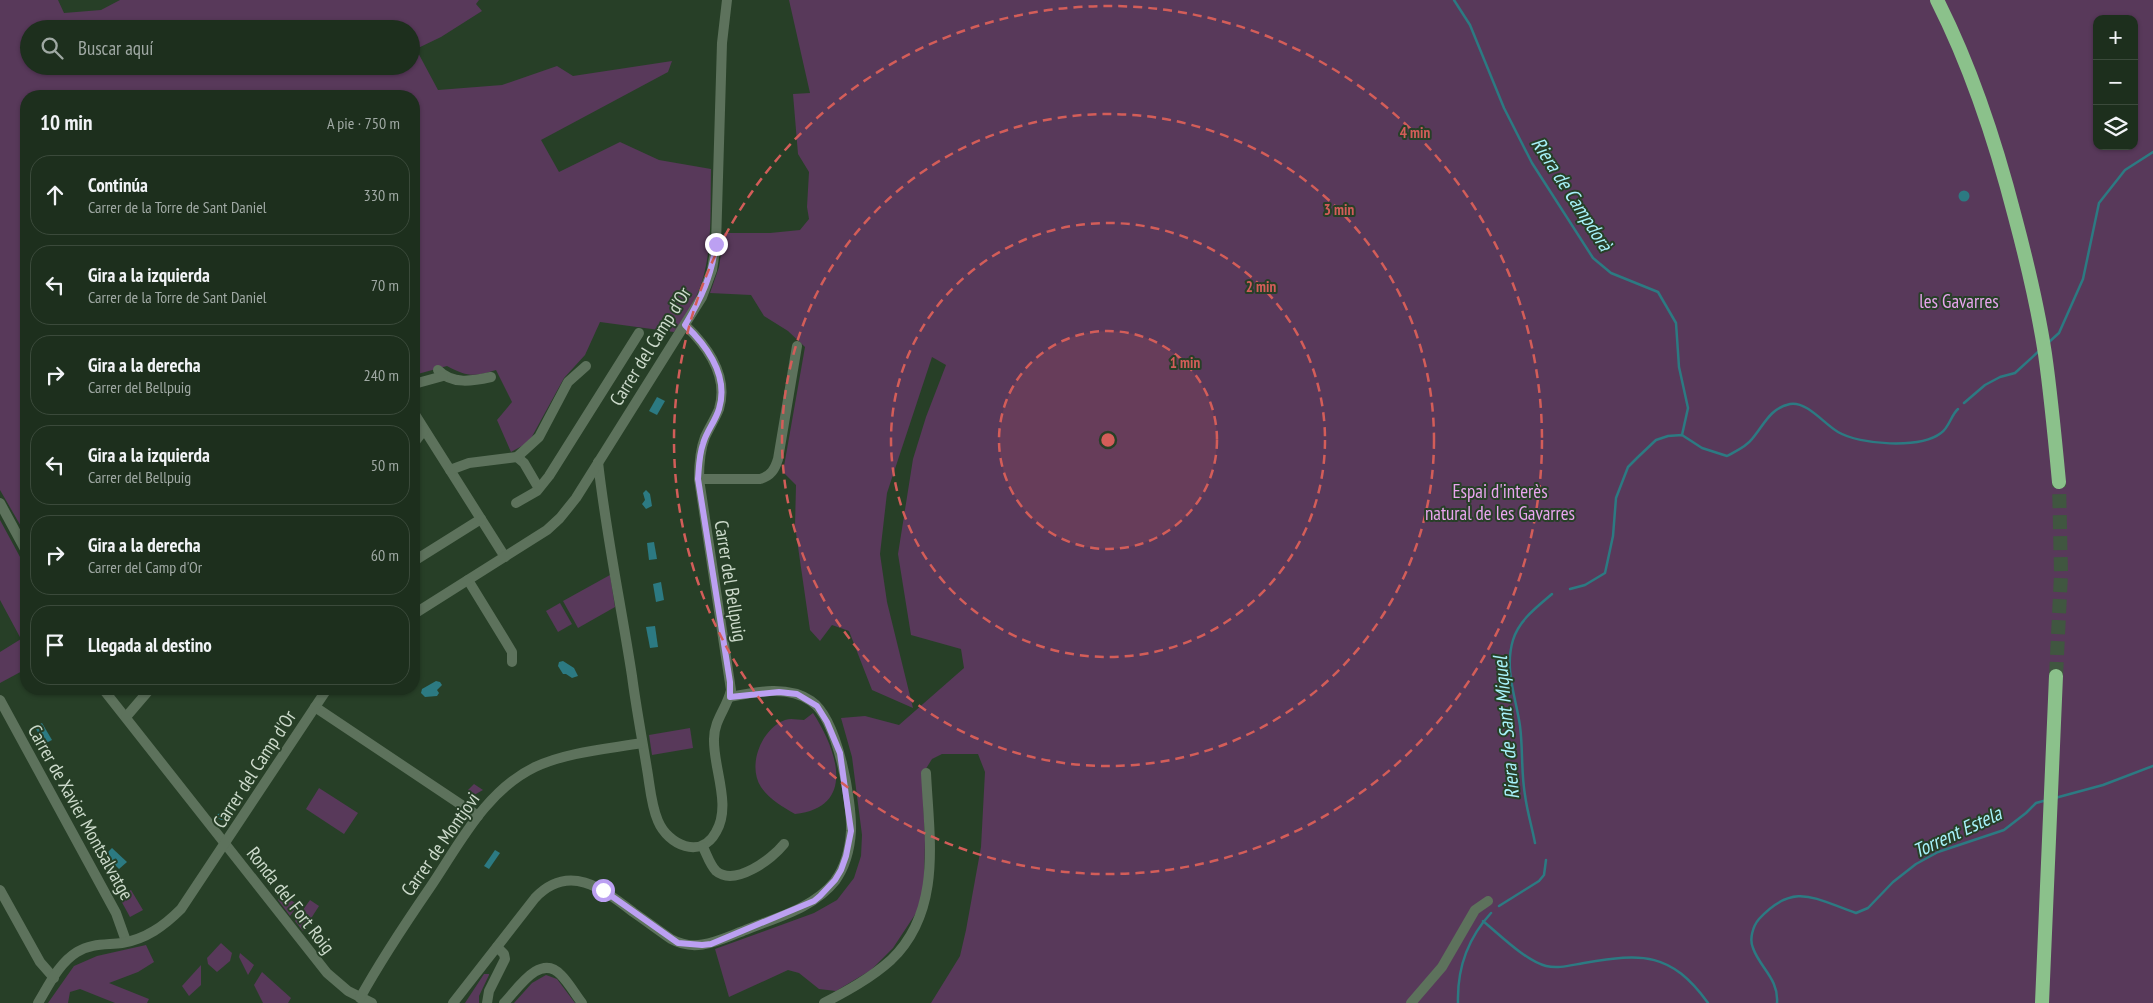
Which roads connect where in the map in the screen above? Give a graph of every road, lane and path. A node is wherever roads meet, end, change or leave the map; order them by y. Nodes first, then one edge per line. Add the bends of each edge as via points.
1 (727, 0) edge
2 (1937, 0) edge
3 (685, 325) junction
4 (639, 333) dead end
5 (797, 346) dead end
6 (586, 366) dead end
7 (491, 376) dead end
8 (420, 382) edge
9 (420, 423) edge
10 (424, 430) junction
11 (420, 435) edge
12 (517, 457) junction
13 (598, 462) junction
14 (450, 470) junction
15 (698, 479) junction
16 (2059, 482) tunnel mouth
17 (538, 487) junction
18 (516, 502) dead end
19 (0, 504) edge
20 (480, 519) junction
21 (20, 540) edge
22 (420, 557) edge
23 (504, 557) junction
24 (468, 580) junction
25 (420, 610) edge
26 (512, 662) dead end
27 (2056, 676) tunnel mouth
28 (108, 695) edge
29 (145, 695) edge
30 (323, 695) edge
31 (730, 697) junction
32 (0, 700) edge
33 (315, 707) junction
34 (126, 717) junction
35 (642, 743) junction
36 (926, 773) dead end
37 (478, 816) junction
38 (226, 844) junction
39 (784, 844) dead end
40 (703, 847) junction
41 (0, 890) edge
42 (1488, 901) dead end
43 (126, 942) junction
44 (498, 947) junction
45 (54, 978) junction
46 (360, 998) junction
47 (38, 1003) edge
48 (372, 1003) edge
49 (453, 1003) edge
50 (487, 1003) edge
51 (504, 1003) edge
52 (582, 1003) edge
53 (824, 1003) edge
54 (1411, 1003) edge
55 (2042, 1003) edge

1 - 3 street, Carrer del Camp d'Or via 722,43 716,244 708,282
2 - 16 highway via 1984,112 2025,253 2045,352
3 - 13 street, Carrer del Camp d'Or
3 - 15 street, Carrer del Bellpuig via 713,359 720,374 722,391 719,409 702,445
4 - 17 street
5 - 15 street via 778,459 773,471 760,479
6 - 12 street via 568,382 539,437
7 - 8 street via 460,381 441,373
9 - 10 street
10 - 11 street
10 - 14 street
12 - 14 street via 469,463
12 - 17 street
13 - 23 street, Carrer del Camp d'Or via 560,518
13 - 35 street
14 - 20 street
15 - 31 street, Carrer del Bellpuig
17 - 18 street via 537,491
19 - 21 street
20 - 22 street
20 - 23 street
23 - 24 street, Carrer del Camp d'Or
24 - 25 street, Carrer del Camp d'Or
24 - 26 street via 512,652
27 - 55 highway
28 - 34 street
29 - 34 street
30 - 33 street, Carrer del Camp d'Or
31 - 40 street via 714,732 722,814 717,831
31 - 44 street via 766,692 797,694 817,706 827,722 843,765 851,831 841,870 828,889 814,901 711,944 685,945 671,940 598,887 573,881 555,882 535,898
32 - 43 street, Carrer de Xavier Montsalvatge via 112,904
33 - 37 street
33 - 38 street, Carrer del Camp d'Or
34 - 38 street
35 - 37 street, Carrer de Montjovi via 576,754 536,766 509,784
35 - 40 street via 655,813 662,829 675,841
36 - 53 street via 930,851 925,904 906,940 892,958 858,984
37 - 46 street, Carrer de Montjovi
38 - 43 street, Ronda del Fort Roig via 177,913 150,934
38 - 46 street, Ronda del Fort Roig via 327,973
39 - 40 street via 759,866 732,876 716,870
41 - 45 street via 40,962
42 - 54 street via 1475,910 1442,967
43 - 45 street, Ronda del Fort Roig via 91,946 77,952 63,964
44 - 49 street
44 - 50 street via 505,959 489,991
45 - 47 street, Ronda del Fort Roig
46 - 48 street, Ronda del Fort Roig
51 - 52 street via 531,973 544,968 554,969 562,975

